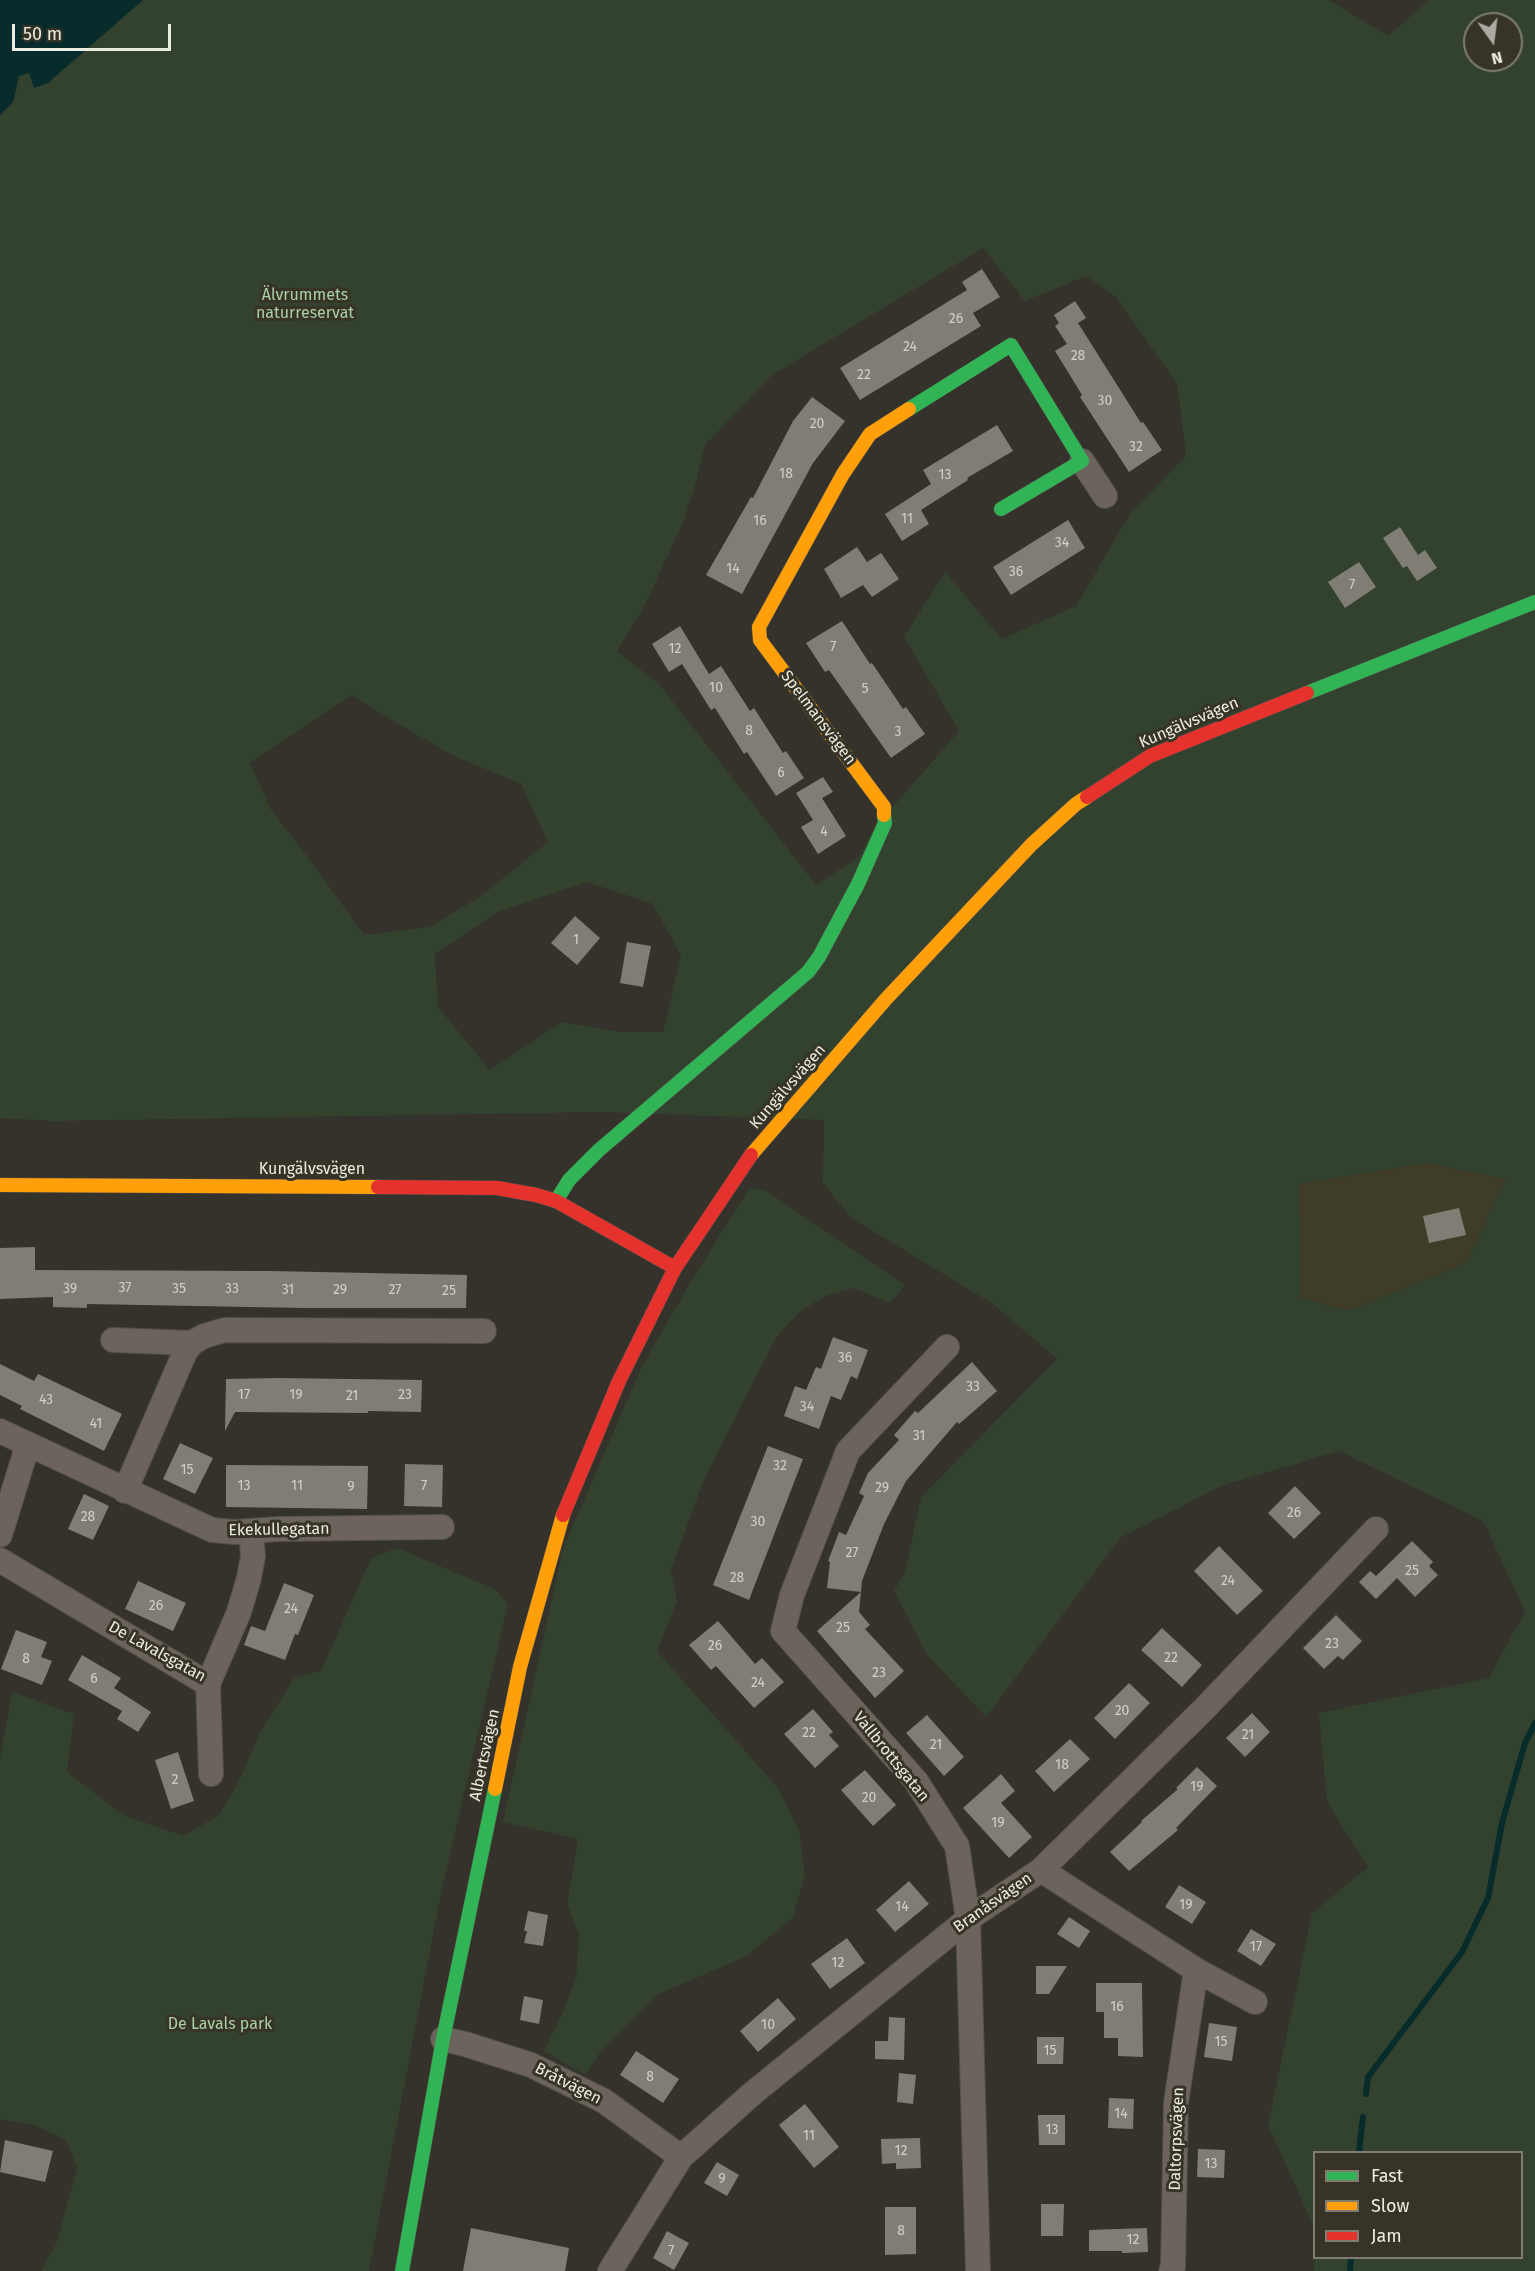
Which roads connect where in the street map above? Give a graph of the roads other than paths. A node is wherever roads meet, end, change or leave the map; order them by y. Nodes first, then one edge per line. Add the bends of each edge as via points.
1 (1082, 461) junction
2 (1105, 496) dead end
3 (1001, 509) dead end
4 (1535, 602) edge
5 (0, 1185) edge
6 (556, 1201) junction
7 (675, 1268) junction
8 (484, 1330) dead end
9 (113, 1340) dead end
10 (192, 1343) junction
11 (947, 1347) dead end
12 (0, 1431) edge
13 (28, 1444) junction
14 (125, 1491) junction
15 (442, 1527) dead end
16 (1376, 1529) dead end
17 (251, 1531) junction
18 (0, 1535) edge
19 (0, 1560) edge
20 (208, 1684) junction
21 (210, 1774) dead end
22 (1041, 1870) junction
23 (968, 1919) junction
24 (1196, 1971) junction
25 (1255, 2002) dead end
26 (442, 2039) junction
27 (681, 2157) junction
28 (402, 2271) edge
29 (610, 2271) edge
30 (978, 2271) edge
31 (1171, 2271) edge

1 - 2 street, Spelmansvägen
1 - 3 street
1 - 6 street, Spelmansvägen via 1011,345 870,434 843,474 759,627 760,640 884,807 885,824 858,884 808,972 599,1150
4 - 7 street, Kungälvsvägen via 1150,756 1076,804 1032,844 886,999 750,1155
5 - 6 street, Kungälvsvägen via 497,1188
6 - 7 street, Kungälvsvägen
7 - 26 street, Albertsvägen via 580,1471 546,1568 520,1667
8 - 10 street via 225,1330
9 - 10 street
10 - 14 street
11 - 23 street, Vallbrottsgatan via 848,1451 792,1594 783,1631 916,1781 957,1846
12 - 13 street, Ekekullegatan
13 - 14 street, Ekekullegatan
13 - 18 street
14 - 17 street, Ekekullegatan via 212,1530
15 - 17 street, Ekekullegatan
16 - 22 street, Branåsvägen via 1205,1708
17 - 20 street, De Lavalsgatan via 253,1556 249,1578
19 - 20 street, De Lavalsgatan
20 - 21 street
22 - 23 street, Branåsvägen
22 - 24 street
23 - 27 street, Branåsvägen via 753,2093
23 - 30 street, Vallbrottsgatan
24 - 25 street
24 - 31 street, Daltorpsvägen via 1176,2103
26 - 27 street, Bråtvägen via 531,2065 604,2101
26 - 28 street, Albertsvägen
27 - 29 street, Branåsvägen

